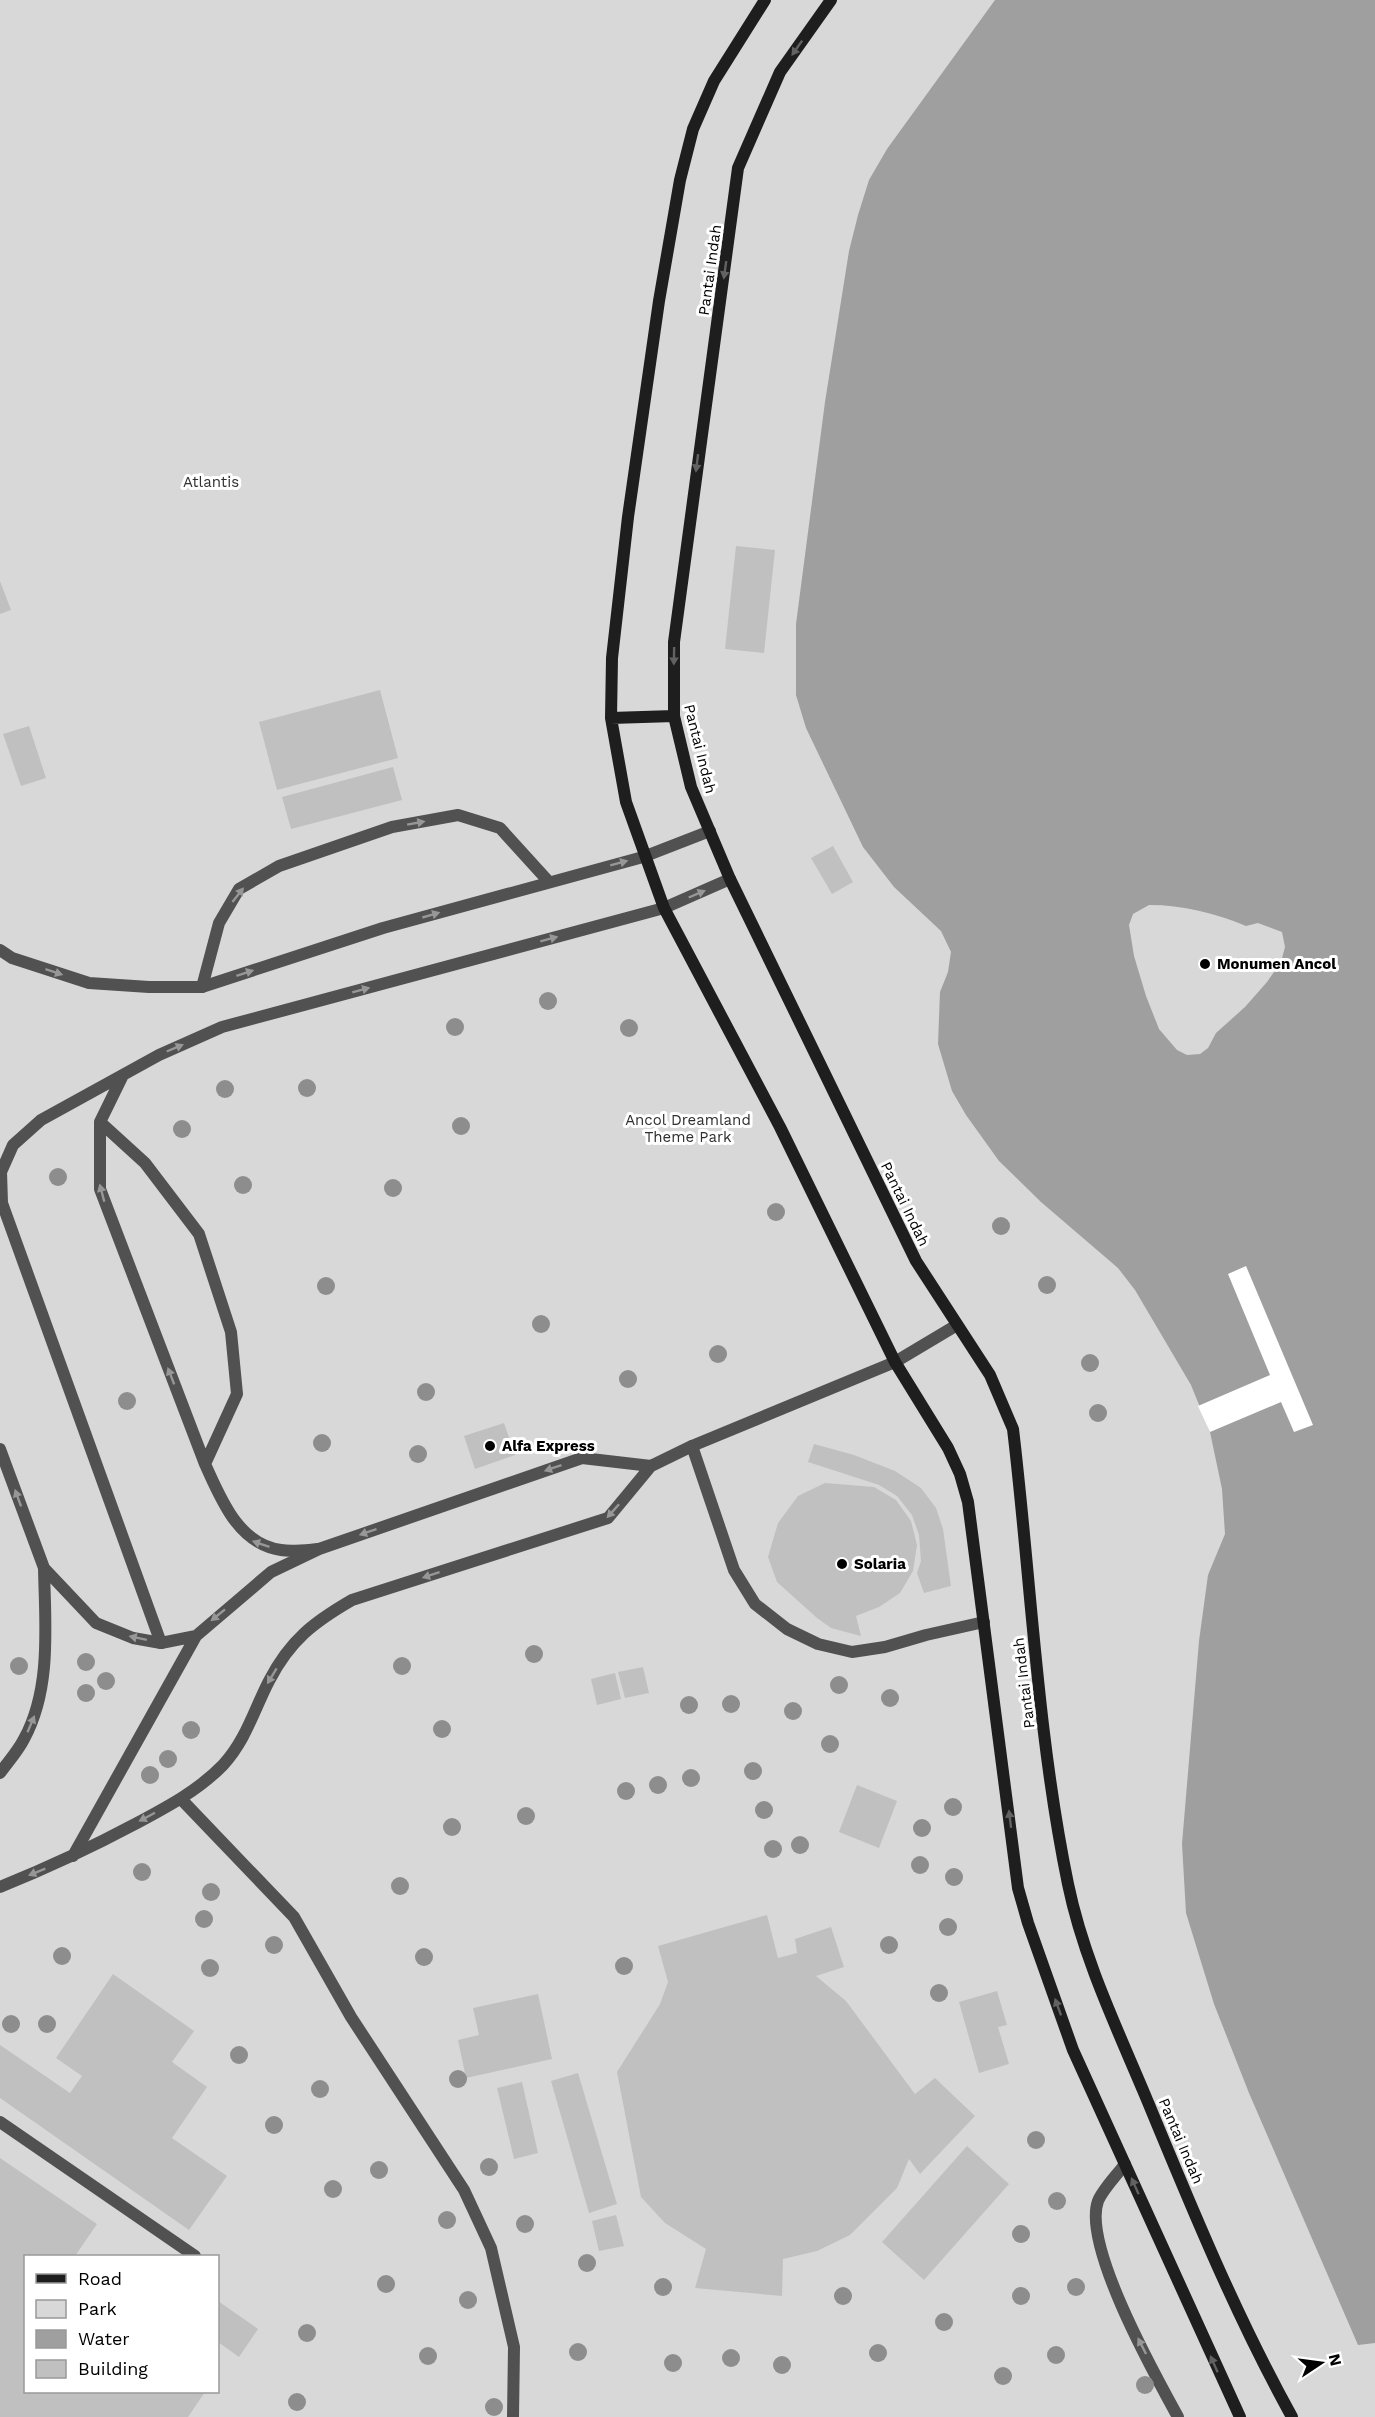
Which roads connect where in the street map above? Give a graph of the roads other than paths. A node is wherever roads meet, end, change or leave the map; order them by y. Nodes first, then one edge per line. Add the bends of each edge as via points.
1 (765, 0) edge
2 (831, 0) edge
3 (674, 716) junction
4 (611, 718) junction
5 (710, 831) junction
6 (644, 857) junction
7 (730, 879) junction
8 (549, 882) junction
9 (664, 908) junction
10 (0, 950) edge
11 (202, 987) junction
12 (123, 1075) junction
13 (100, 1122) junction
14 (957, 1325) junction
15 (896, 1362) junction
16 (692, 1446) junction
17 (0, 1449) edge
18 (2, 1462) edge
19 (205, 1464) junction
20 (651, 1466) junction
21 (319, 1549) junction
22 (44, 1568) junction
23 (984, 1622) junction
24 (195, 1636) junction
25 (161, 1642) junction
26 (0, 1773) edge
27 (181, 1799) junction
28 (73, 1857) junction
29 (0, 1887) edge
30 (0, 2122) edge
31 (1125, 2164) junction
32 (194, 2255) edge
33 (513, 2417) edge
34 (1178, 2417) edge
35 (1240, 2417) edge
36 (1292, 2417) edge

1 - 4 street, Pantai Indah via 714,81 693,129 680,180 628,517 612,658
2 -> 3 street, Pantai Indah via 780,72 738,168 674,642
3 - 4 street
3 - 5 street, Pantai Indah via 691,787
4 - 6 street, Pantai Indah via 626,802
5 - 6 street
5 - 7 street, Pantai Indah
8 -> 6 street
6 - 9 street, Pantai Indah
9 -> 7 street
7 - 14 street, Pantai Indah via 916,1261
11 -> 8 street via 383,928
11 -> 8 street via 219,922 239,889 279,866 392,827 458,815 500,828
12 -> 9 street via 159,1054 222,1028
9 - 15 street, Pantai Indah via 780,1127
10 -> 11 street via 12,958 90,983
12 - 13 street
12 - 25 street via 41,1120 14,1145 1,1172 2,1203
19 -> 13 street via 100,1189
13 - 19 street via 145,1163 199,1234 231,1332 237,1394
14 - 15 street
14 - 36 street, Pantai Indah via 990,1375 1013,1429 1052,1790 1069,1887 1095,1975 1247,2332
15 - 16 street
15 - 23 street, Pantai Indah via 960,1474 968,1502
16 - 20 street
16 - 23 street via 734,1570 755,1604 787,1629 818,1644 852,1652
17 - 18 street
22 -> 18 street
21 -> 19 street via 280,1550 251,1540 224,1505
20 -> 21 street via 582,1458
20 -> 27 street via 608,1518 352,1600 317,1621 291,1646 269,1680 241,1742 222,1766
21 -> 24 street via 272,1572
25 -> 22 street via 133,1638 96,1623
26 -> 22 street via 24,1741 35,1716 46,1648
31 -> 23 street, Pantai Indah via 1073,2050 1020,1896
24 - 25 street
24 - 28 street
27 -> 28 street
27 - 33 street via 294,1917 351,2017 464,2190 491,2248 514,2347
28 -> 29 street
30 - 32 street
34 -> 31 street via 1119,2301 1096,2238 1098,2201
35 -> 31 street, Pantai Indah

